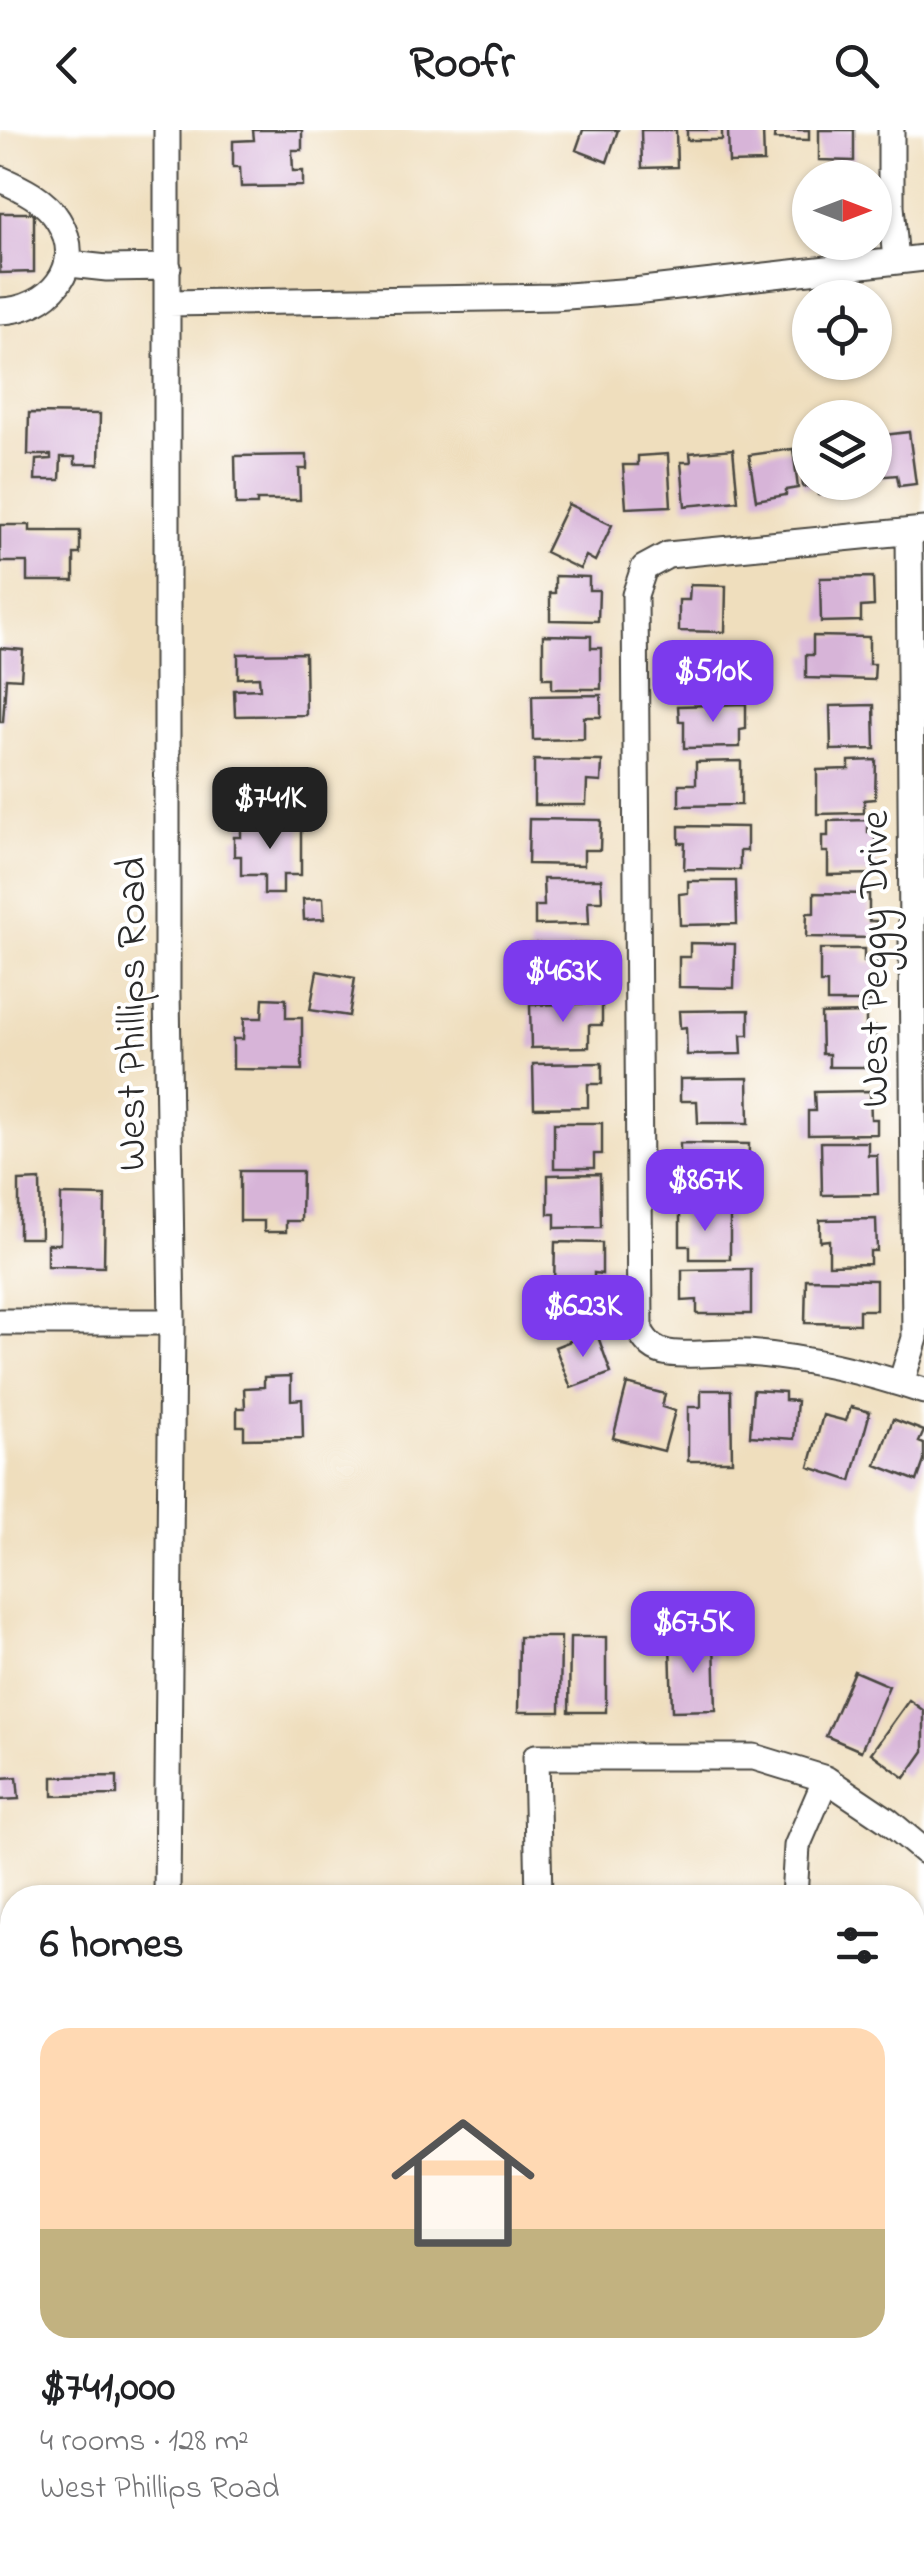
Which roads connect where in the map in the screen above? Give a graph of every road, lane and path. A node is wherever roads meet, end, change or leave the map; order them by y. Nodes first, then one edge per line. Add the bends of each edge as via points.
1 (167, 130) edge
2 (891, 130) edge
3 (0, 179) edge
4 (924, 258) edge
5 (896, 262) junction
6 (70, 264) junction
7 (168, 267) junction
8 (168, 304) junction
9 (0, 311) edge
10 (916, 531) edge
11 (0, 1322) edge
12 (172, 1322) junction
13 (913, 1387) edge
14 (826, 1779) junction
15 (924, 1851) edge
16 (167, 1885) edge
17 (539, 1885) edge
18 (795, 1885) edge

1 - 7 street, West Phillips Road
2 - 5 street
3 - 6 street via 58,220
4 - 5 street
5 - 8 street via 554,297
6 - 7 street
6 - 9 street via 38,302
7 - 8 street, West Phillips Road
8 - 12 street, West Phillips Road
10 - 13 street, West Peggy Drive
10 - 13 street via 668,555 644,568 636,596 640,1331 649,1346 670,1353 799,1360
11 - 12 street
12 - 16 street, West Phillips Road
14 - 15 street
14 - 17 street via 754,1756 536,1756
14 - 18 street via 797,1846

